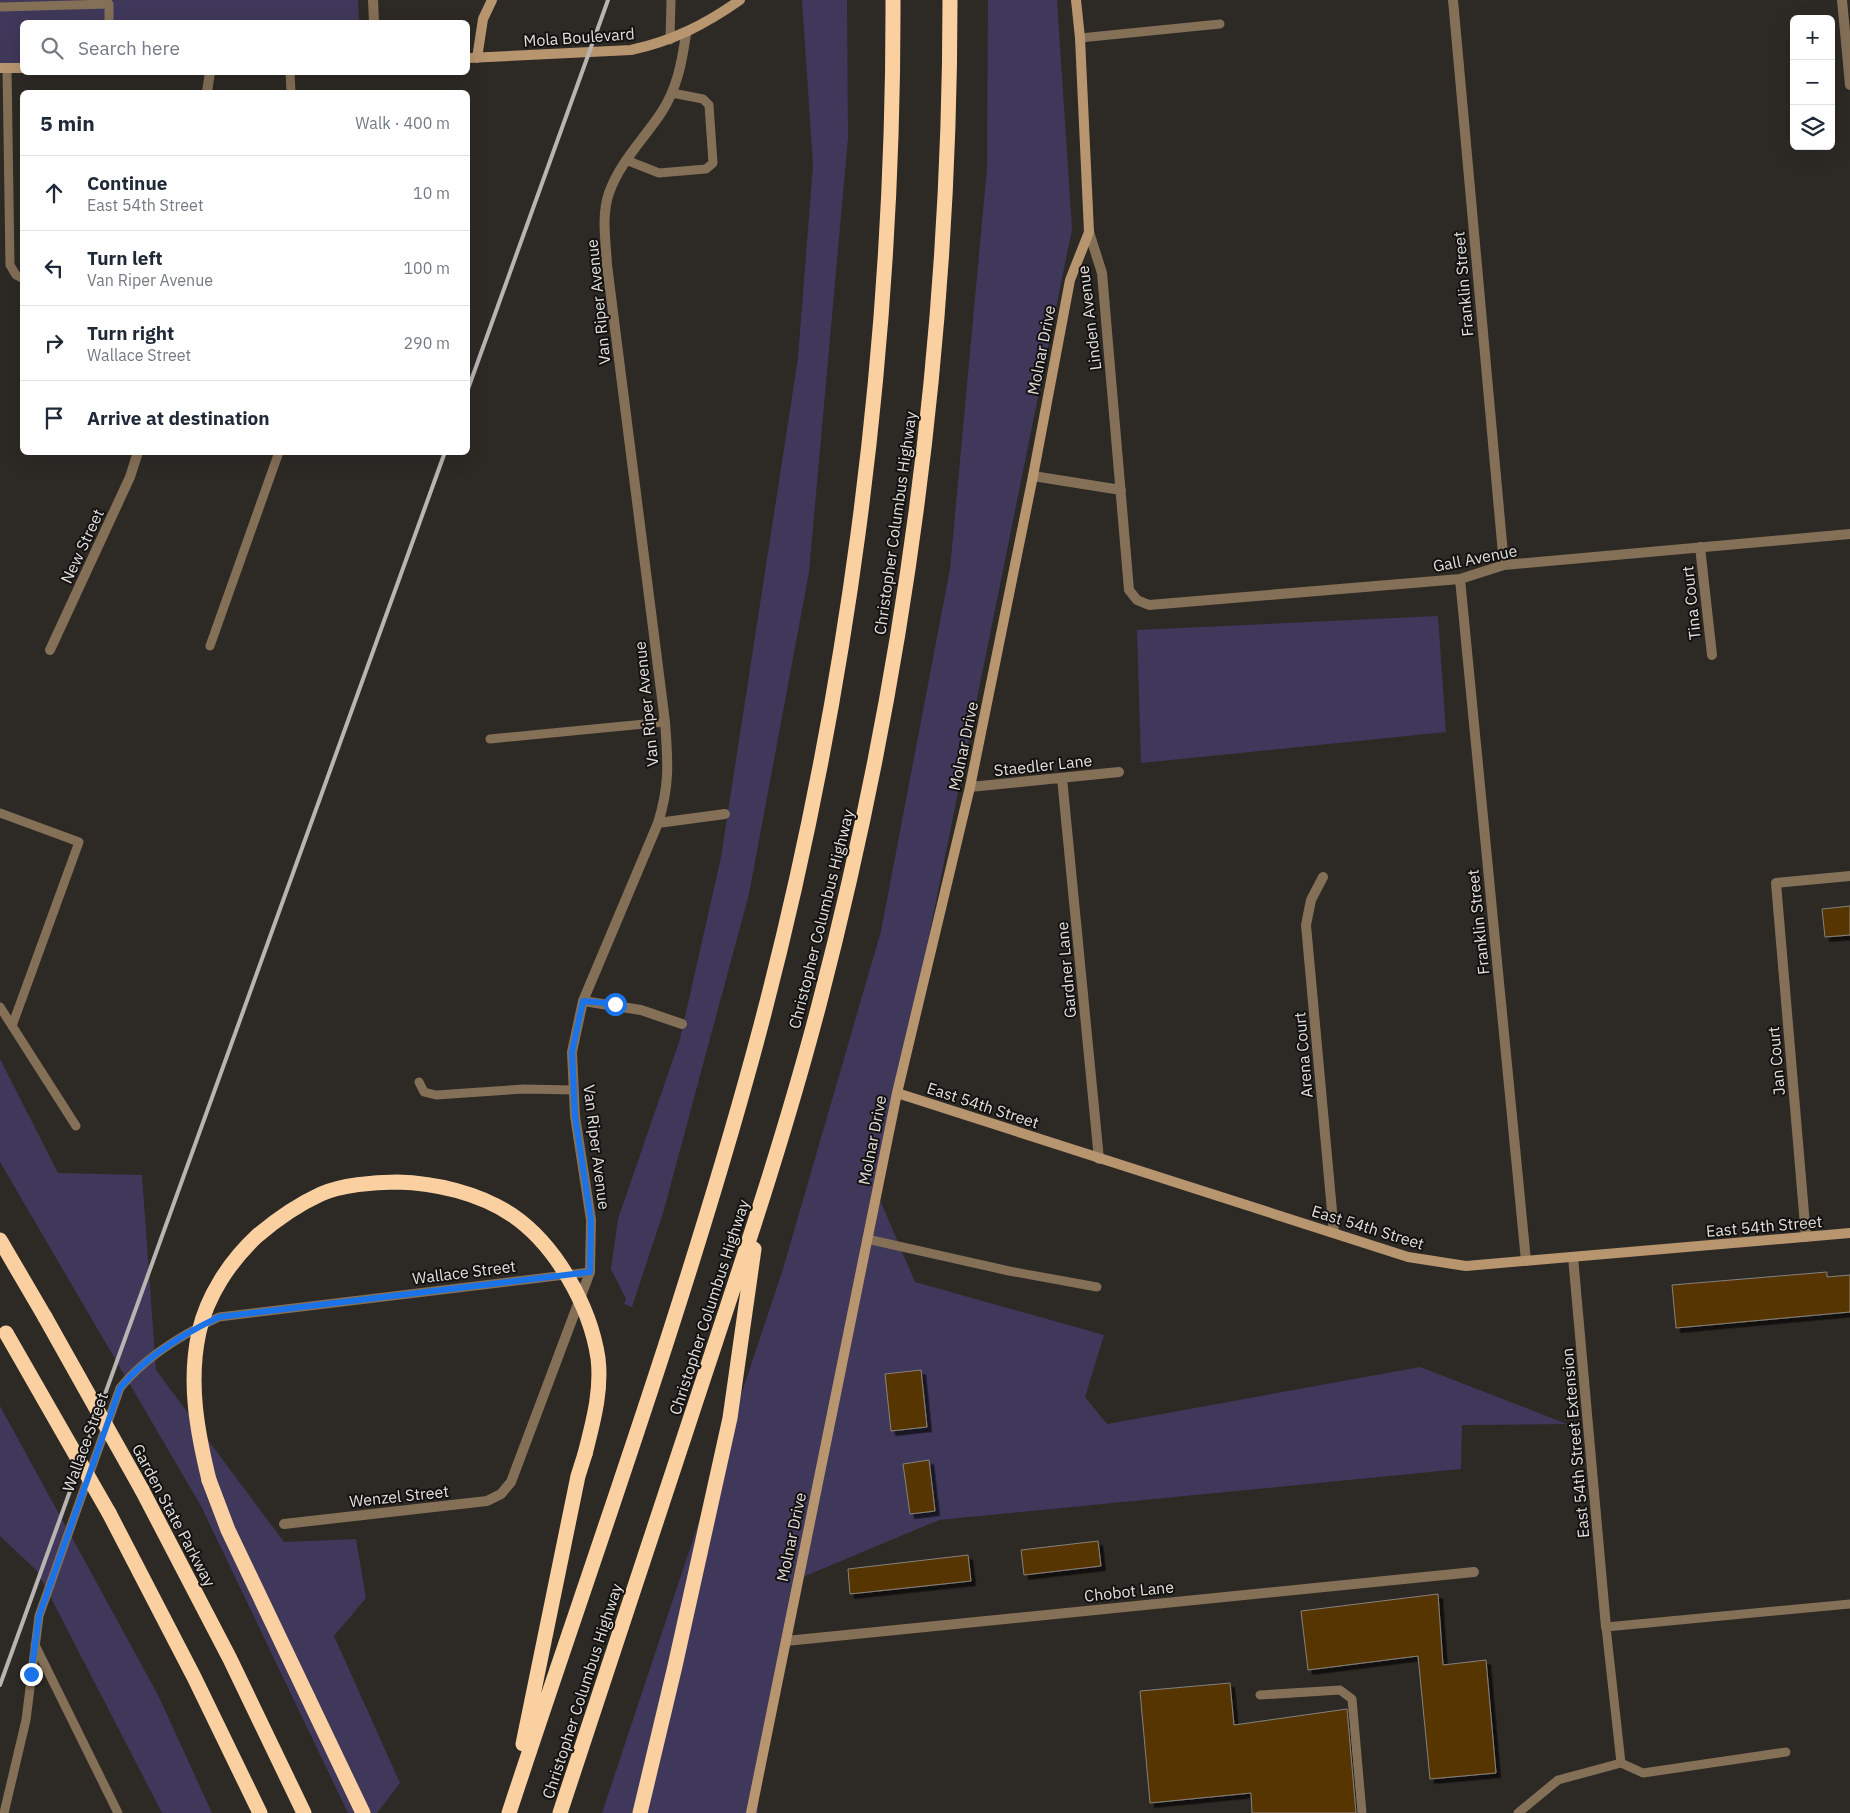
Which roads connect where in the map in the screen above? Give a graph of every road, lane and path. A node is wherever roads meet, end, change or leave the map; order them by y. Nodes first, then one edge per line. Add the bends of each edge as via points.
1 (373, 0) edge
2 (492, 0) edge
3 (671, 0) edge
4 (740, 0) edge
5 (893, 0) edge
6 (950, 0) edge
7 (1076, 0) edge
8 (1453, 0) edge
9 (1842, 0) edge
10 (109, 2) edge
11 (0, 7) edge
12 (109, 20) edge
13 (374, 20) edge
14 (1220, 24) dead end
15 (686, 34) junction
16 (1080, 38) junction
17 (670, 40) junction
18 (472, 58) edge
19 (4, 68) edge
20 (20, 68) edge
21 (210, 75) edge
22 (290, 75) edge
23 (1850, 86) edge
24 (207, 90) edge
25 (291, 90) edge
26 (672, 92) junction
27 (626, 160) junction
28 (1089, 232) junction
29 (20, 277) edge
30 (137, 455) edge
31 (277, 455) edge
32 (1033, 476) junction
33 (1121, 490) junction
34 (1850, 534) edge
35 (1700, 547) junction
36 (1504, 565) junction
37 (1460, 579) junction
38 (1136, 600) joint
39 (210, 646) dead end
40 (50, 650) dead end
41 (1712, 655) dead end
42 (665, 722) junction
43 (490, 739) dead end
44 (1118, 772) dead end
45 (1062, 778) junction
46 (970, 787) junction
47 (0, 813) edge
48 (725, 814) dead end
49 (658, 823) junction
50 (1850, 876) edge
51 (1323, 877) dead end
52 (583, 1001) junction
53 (0, 1007) edge
54 (682, 1024) dead end
55 (12, 1026) junction
56 (419, 1082) dead end
57 (573, 1090) junction
58 (897, 1093) junction
59 (76, 1126) dead end
60 (1099, 1159) junction
61 (760, 1208) junction
62 (1850, 1233) edge
63 (1334, 1234) junction
64 (1806, 1237) junction
65 (868, 1238) junction
66 (0, 1240) edge
67 (1572, 1257) junction
68 (1526, 1261) junction
69 (590, 1272) junction
70 (1097, 1286) dead end
71 (3, 1328) edge
72 (511, 1482) joint
73 (284, 1524) dead end
74 (1474, 1572) dead end
75 (1850, 1604) edge
76 (1606, 1627) junction
77 (786, 1641) junction
78 (35, 1645) junction
79 (675, 1666) junction
80 (1260, 1695) dead end
81 (1786, 1752) dead end
82 (1621, 1763) junction
83 (510, 1812) edge
84 (4, 1813) edge
85 (118, 1813) edge
86 (260, 1813) edge
87 (304, 1813) edge
88 (363, 1813) edge
89 (560, 1813) edge
90 (640, 1813) edge
91 (646, 1813) edge
92 (751, 1813) edge
93 (1362, 1813) edge
94 (1518, 1813) edge

1 - 13 street
2 - 18 street
3 - 17 lane
4 - 15 street, Mola Boulevard
5 - 83 highway, Christopher Columbus Highway via 884,272 866,470 838,666 802,852 766,1007 717,1180
6 - 61 highway, Christopher Columbus Highway via 947,151 934,349 917,508 896,651 837,934 801,1074
7 - 16 street, Linden Avenue
8 - 36 street, Franklin Street
9 - 23 street
10 - 11 lane
10 - 12 lane
14 - 16 lane
15 - 17 street, Mola Boulevard
15 - 26 street, Van Riper Avenue
16 - 28 street, Linden Avenue
17 - 18 street, Mola Boulevard via 631,50
19 - 20 street
19 - 29 lane via 10,265
21 - 24 street
22 - 25 lane
26 - 27 street, Van Riper Avenue via 662,112
26 - 27 lane via 703,99 709,105 713,163 706,169 659,173
27 - 42 street, Van Riper Avenue via 608,195 604,220 607,265
28 - 32 street, Molnar Drive via 1070,280
28 - 33 street, Linden Avenue via 1102,273
30 - 40 street, New Street via 130,477
31 - 39 lane
32 - 33 street
32 - 46 street, Molnar Drive
33 - 38 street, Linden Avenue via 1129,590
34 - 35 street, Gall Avenue
35 - 36 street, Gall Avenue
35 - 41 street, Tina Court
36 - 37 street, Gall Avenue
37 - 38 street, Gall Avenue via 1149,605
37 - 68 street, Franklin Street
42 - 43 lane
42 - 49 street, Van Riper Avenue via 669,776
44 - 45 street, Staedler Lane
45 - 46 street, Staedler Lane
45 - 60 street, Gardner Lane
46 - 58 street, Molnar Drive
47 - 55 lane via 79,842
48 - 49 street
49 - 52 street, Van Riper Avenue
50 - 64 street, Jan Court via 1776,883
51 - 63 street, Arena Court via 1311,900 1306,925
52 - 54 street via 641,1010
52 - 57 street, Van Riper Avenue via 572,1052
53 - 55 lane
55 - 59 lane
56 - 57 lane via 424,1092 436,1095 524,1089
57 - 69 street, Van Riper Avenue via 591,1220
58 - 60 street, East 54th Street
58 - 65 street, Molnar Drive
60 - 63 street, East 54th Street
61 - 79 highway via 730,1418
61 - 89 highway, Christopher Columbus Highway
62 - 64 street, East 54th Street
63 - 68 street, East 54th Street via 1408,1257 1440,1263 1466,1266
64 - 67 street, East 54th Street
65 - 70 lane via 1009,1271
65 - 77 street, Molnar Drive
66 - 87 highway, Garden State Parkway, bridge via 142,1490 230,1659
67 - 68 street, East 54th Street
67 - 76 street, East 54th Street Extension
69 - 72 street, Van Riper Avenue
69 - 78 lane, Wallace Street via 219,1317 190,1331 131,1374 120,1388 39,1616
71 - 86 highway, bridge via 109,1513
72 - 73 street, Wenzel Street via 501,1494 487,1501
74 - 77 street, Chobot Lane
75 - 76 lane
76 - 82 lane
77 - 92 street, Molnar Drive
78 - 84 lane, Wallace Street via 26,1720
78 - 85 lane
79 - 90 highway
79 - 91 highway
80 - 93 lane via 1340,1690 1352,1699
81 - 82 lane via 1643,1773
82 - 94 lane via 1558,1780
83 - 88 highway, bridge via 578,1476 598,1403 598,1359 588,1318 568,1276 546,1246 512,1215 470,1195 423,1182 375,1182 323,1193 280,1216 242,1250 217,1285 199,1330 193,1379 198,1432 209,1480 228,1530

